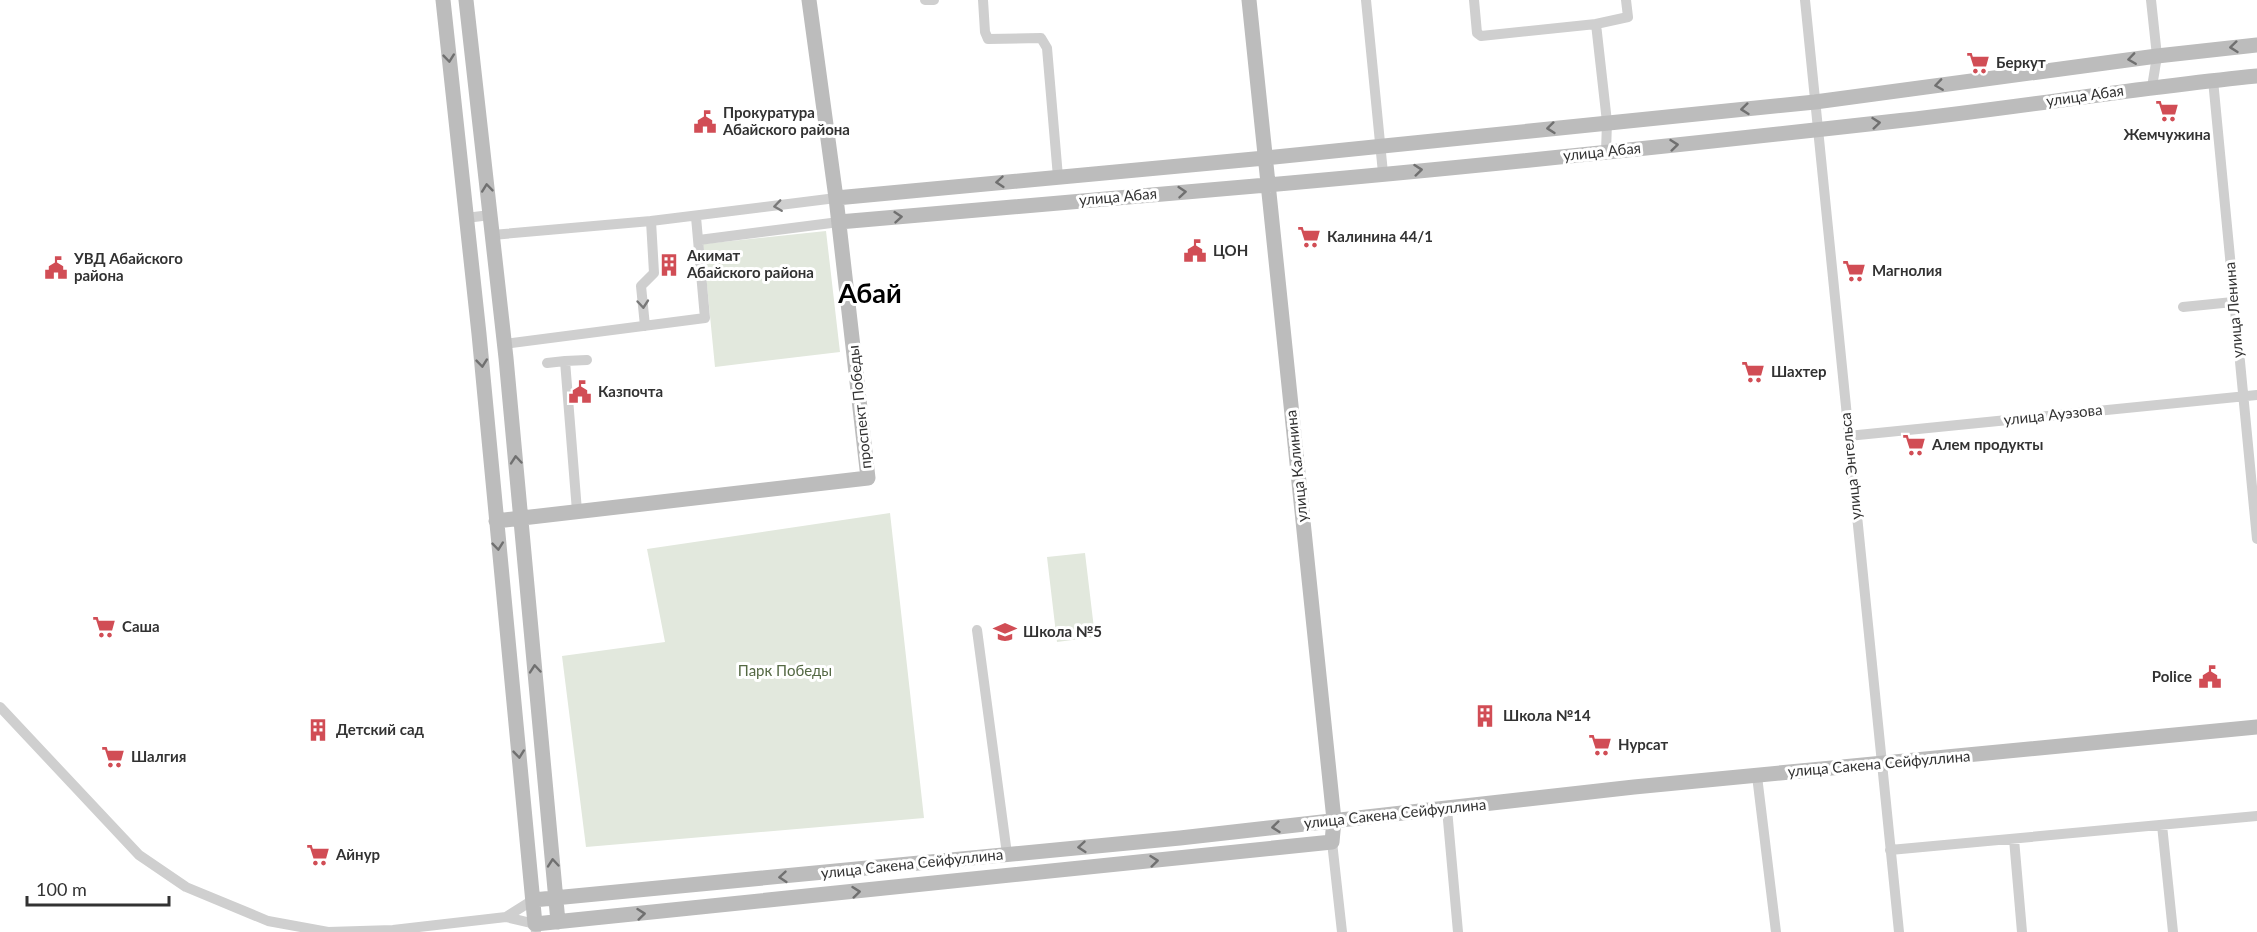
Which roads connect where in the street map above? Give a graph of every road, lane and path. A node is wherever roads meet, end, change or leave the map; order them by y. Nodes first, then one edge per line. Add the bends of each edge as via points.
1 (443, 0) edge
2 (466, 0) edge
3 (810, 0) edge
4 (925, 0) edge
5 (934, 0) edge
6 (983, 0) edge
7 (1249, 0) edge
8 (1366, 0) edge
9 (1474, 0) edge
10 (1626, 0) edge
11 (1805, 0) edge
12 (2151, 0) edge
13 (1596, 24) junction
14 (2257, 45) edge
15 (2157, 56) junction
16 (2257, 76) edge
17 (2213, 80) junction
18 (2152, 87) junction
19 (1815, 102) junction
20 (1607, 122) junction
21 (1818, 129) junction
22 (1380, 145) junction
23 (1606, 152) junction
24 (1265, 158) junction
25 (1383, 173) junction
26 (1058, 177) junction
27 (1268, 185) junction
28 (836, 198) junction
29 (1061, 201) junction
30 (490, 215) junction
31 (696, 217) junction
32 (466, 218) junction
33 (651, 221) junction
34 (839, 222) junction
35 (492, 236) junction
36 (699, 240) junction
37 (2233, 302) junction
38 (2183, 307) dead end
39 (645, 326) junction
40 (479, 333) junction
41 (504, 337) junction
42 (587, 360) dead end
43 (565, 361) junction
44 (547, 363) dead end
45 (2257, 395) edge
46 (2242, 396) junction
47 (1848, 436) junction
48 (578, 511) junction
49 (521, 518) junction
50 (496, 521) junction
51 (2257, 539) edge
52 (977, 630) dead end
53 (0, 707) edge
54 (4, 720) edge
55 (2257, 727) edge
56 (1881, 763) junction
57 (1757, 776) junction
58 (1448, 809) junction
59 (2257, 816) edge
60 (1334, 820) junction
61 (2162, 825) junction
62 (2014, 839) junction
63 (1332, 842) junction
64 (1890, 850) junction
65 (1007, 854) junction
66 (816, 874) junction
67 (819, 895) junction
68 (556, 898) junction
69 (533, 900) junction
70 (506, 917) junction
71 (559, 927) edge
72 (536, 928) edge
73 (1342, 932) edge
74 (1458, 932) edge
75 (1776, 932) edge
76 (1899, 932) edge
77 (2022, 932) edge
78 (2173, 932) edge

1 -> 32 street
30 -> 2 street
3 - 28 street, проспект Победы
4 - 5 street
6 - 26 street via 988,39 1041,38 1047,48
7 - 24 street, улица Калинина
8 - 22 street
9 - 13 street via 1477,33 1481,36
10 - 13 street via 1628,17
11 - 19 street, улица Энгельса
12 - 15 street
13 - 20 street
14 -> 15 street, улица Абая
15 - 18 street
15 -> 19 street, улица Абая
16 - 17 street, улица Абая
17 - 18 street, улица Абая
17 - 37 street, улица Ленина
21 -> 18 street, улица Абая
19 -> 20 street, улица Абая
19 - 21 street, улица Энгельса
20 -> 22 street, улица Абая
20 - 23 street
23 -> 21 street, улица Абая
21 - 47 street, улица Энгельса
22 - 24 street, улица Абая
22 - 25 street
25 -> 23 street, улица Абая
24 - 26 street, улица Абая
24 - 27 street, улица Калинина
25 - 27 street, улица Абая
26 -> 28 street
26 - 29 street, улица Абая
29 -> 27 street, улица Абая
27 - 60 street, улица Калинина
28 -> 31 street
28 - 34 street, проспект Победы
34 -> 29 street
30 - 32 street
30 - 35 street
31 - 33 street
31 - 36 street
32 - 40 street
33 - 35 street
33 -> 39 street via 654,273 641,286
34 - 36 street
34 - 48 street, проспект Победы via 868,478
35 - 41 street
36 - 39 street via 705,318
37 - 38 street
37 - 46 street, улица Ленина
39 - 41 street
40 - 41 street via 487,338
40 -> 50 street
49 -> 41 street
42 - 43 street
43 - 44 street
43 - 48 street
45 - 46 street, улица Ауэзова
46 - 47 street, улица Ауэзова
46 - 51 street, улица Ленина
47 - 56 street, улица Энгельса
48 - 49 street, проспект Победы
49 - 50 street, проспект Победы
68 -> 49 street
50 -> 69 street
52 - 65 street
53 - 54 street
54 - 70 street via 139,855 186,887 268,921 328,932 393,930
55 - 56 street, улица Сакена Сейфуллина
56 - 57 street, улица Сакена Сейфуллина
56 - 64 street, улица Энгельса
57 - 58 street, улица Сакена Сейфуллина
57 - 75 street
58 - 60 street, улица Сакена Сейфуллина
58 - 74 street
59 - 61 street
60 - 63 street, улица Калинина
60 -> 65 street, улица Сакена Сейфуллина
61 - 62 street
61 - 78 street
62 - 64 street
62 - 77 street
67 -> 63 street, улица Сакена Сейфуллина
63 - 73 street, улица Калинина
64 - 76 street, улица Энгельса
65 - 66 street, улица Сакена Сейфуллина
66 - 67 street
66 -> 68 street, улица Сакена Сейфуллина
71 -> 67 street, улица Сакена Сейфуллина
68 - 69 street, улица Сакена Сейфуллина
68 - 71 street
69 - 70 street
69 - 72 street
70 - 72 street
71 - 72 street, улица Сакена Сейфуллина

